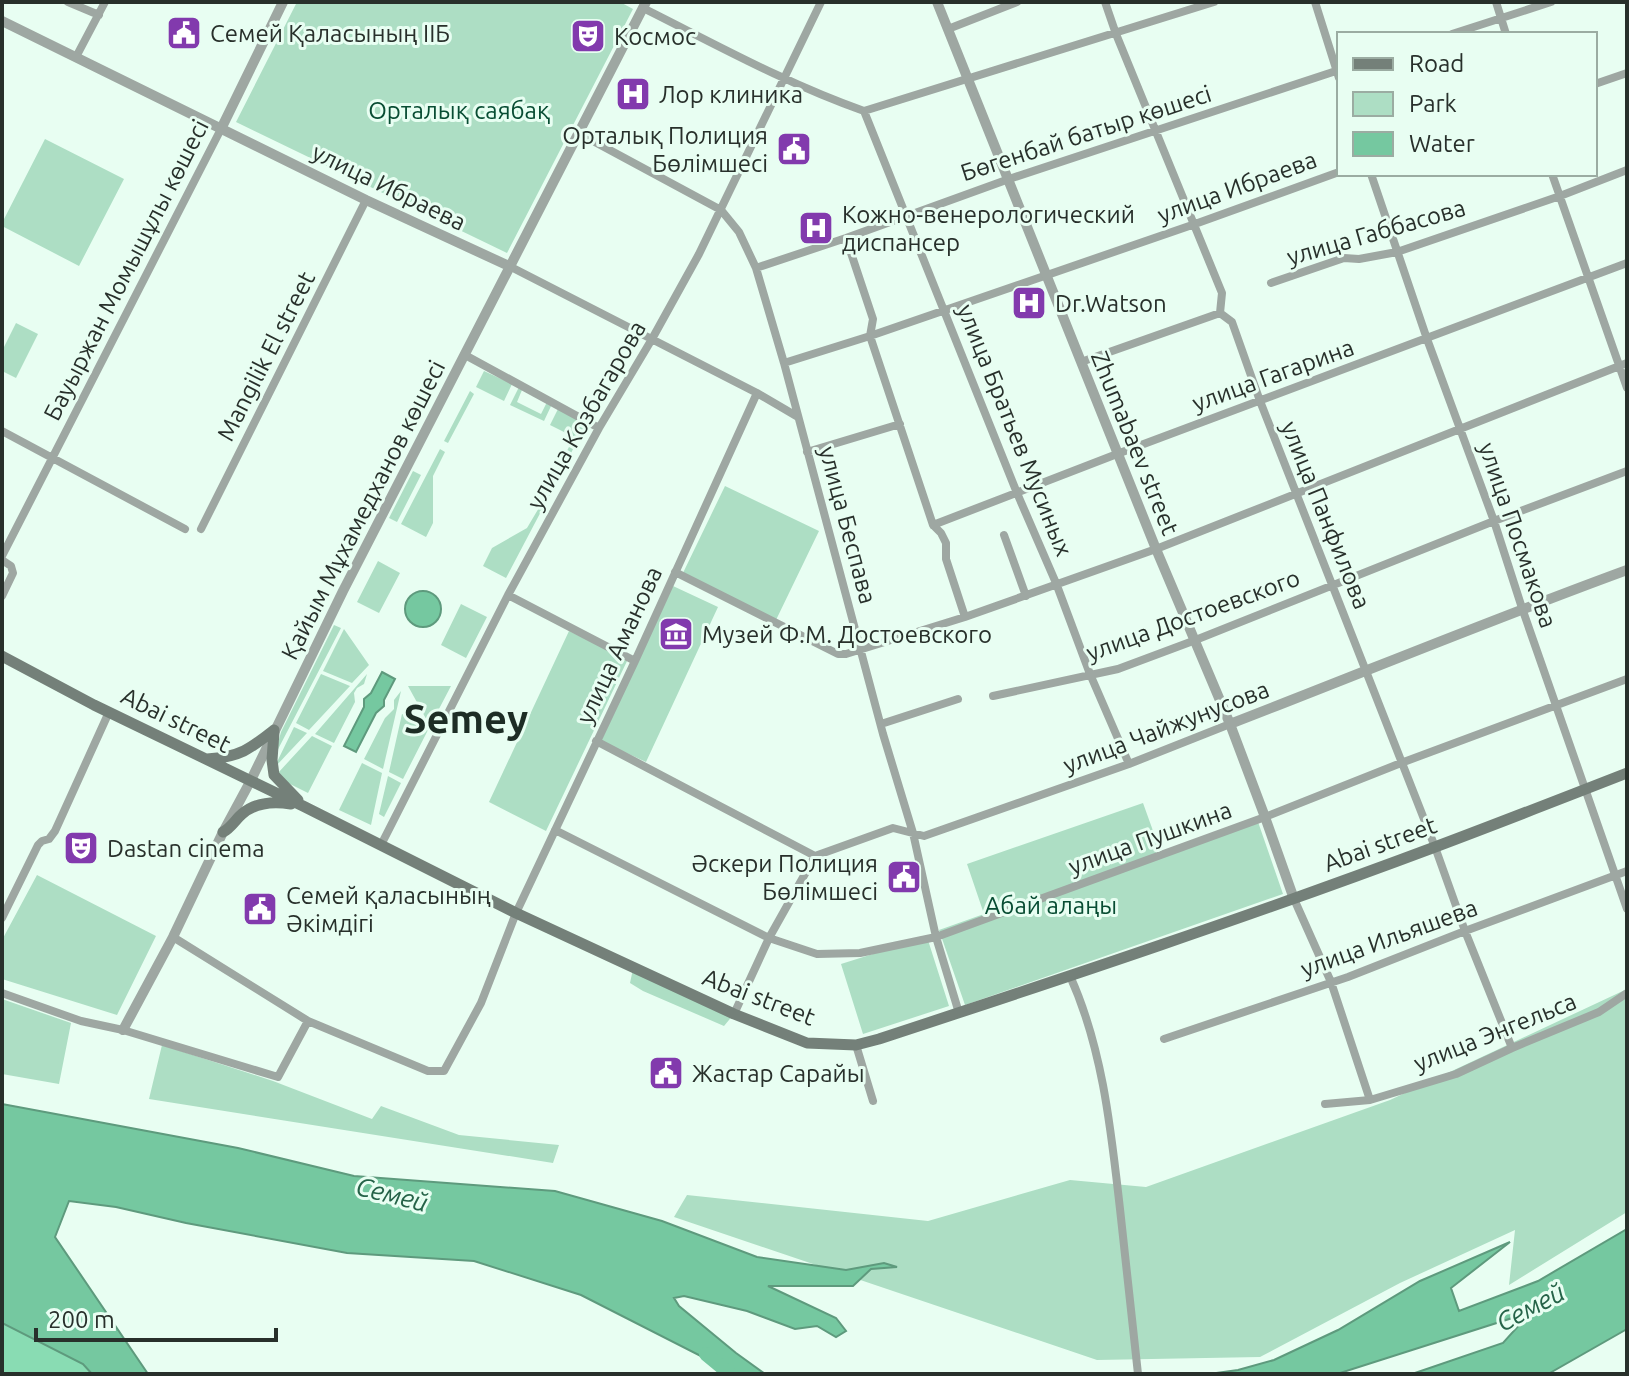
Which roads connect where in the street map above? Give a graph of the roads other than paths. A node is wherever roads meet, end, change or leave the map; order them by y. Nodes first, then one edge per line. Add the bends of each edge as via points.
1 (68, 2) edge
2 (105, 2) edge
3 (283, 2) edge
4 (821, 2) edge
5 (937, 2) edge
6 (1017, 2) edge
7 (1105, 2) edge
8 (1214, 2) edge
9 (1315, 2) edge
10 (1496, 2) edge
11 (1551, 2) edge
12 (640, 5) edge
13 (99, 15) junction
14 (1501, 18) junction
15 (2, 21) edge
16 (948, 29) junction
17 (1458, 32) edge
18 (1505, 32) edge
19 (1116, 34) junction
20 (76, 57) junction
21 (1337, 70) edge
22 (1337, 73) edge
23 (1627, 73) edge
24 (968, 78) junction
25 (785, 79) junction
26 (1597, 83) edge
27 (864, 111) junction
28 (221, 129) junction
29 (1155, 131) junction
30 (580, 134) junction
31 (1627, 170) edge
32 (1337, 173) edge
33 (1372, 176) edge
34 (1553, 176) edge
35 (1009, 179) junction
36 (1560, 196) junction
37 (366, 200) junction
38 (721, 210) junction
39 (907, 216) junction
40 (1195, 224) junction
41 (846, 238) junction
42 (1397, 252) junction
43 (1627, 263) edge
44 (511, 267) junction
45 (756, 268) junction
46 (1047, 273) junction
47 (1588, 278) junction
48 (1271, 283) dead end
49 (944, 309) junction
50 (1220, 313) junction
51 (870, 336) junction
52 (652, 339) junction
53 (1427, 339) junction
54 (465, 355) junction
55 (1081, 362) junction
56 (784, 363) junction
57 (1623, 364) edge
58 (1627, 388) edge
59 (757, 393) junction
60 (1260, 401) junction
61 (798, 417) junction
62 (900, 424) junction
63 (599, 428) junction
64 (1460, 428) junction
65 (2, 431) edge
66 (807, 452) junction
67 (1117, 454) junction
68 (52, 457) junction
69 (1627, 471) edge
70 (1017, 493) junction
71 (1297, 494) junction
72 (1494, 521) junction
73 (933, 525) junction
74 (185, 529) dead end
75 (201, 529) dead end
76 (1004, 535) dead end
77 (1156, 549) junction
78 (2, 558) edge
79 (1627, 570) edge
80 (675, 572) junction
81 (1056, 583) junction
82 (1332, 585) junction
83 (508, 595) junction
84 (2, 596) edge
85 (1026, 596) junction
86 (1522, 608) junction
87 (965, 617) junction
88 (1193, 641) junction
89 (861, 651) junction
90 (2, 656) edge
91 (635, 661) junction
92 (1367, 672) junction
93 (1090, 674) junction
94 (1627, 679) edge
95 (993, 696) dead end
96 (958, 699) dead end
97 (1556, 705) junction
98 (109, 712) junction
99 (881, 724) junction
100 (1230, 724) junction
101 (274, 731) junction
102 (596, 741) junction
103 (205, 759) junction
104 (1401, 763) junction
105 (1129, 764) junction
106 (1627, 773) edge
107 (251, 780) junction
108 (1585, 789) junction
109 (303, 806) junction
110 (1265, 817) junction
111 (555, 830) junction
112 (223, 832) junction
113 (913, 833) junction
114 (381, 845) junction
115 (1435, 847) junction
116 (815, 856) junction
117 (1627, 871) edge
118 (1615, 876) junction
119 (1294, 899) junction
120 (1627, 909) edge
121 (516, 913) junction
122 (2, 918) edge
123 (1465, 931) junction
124 (173, 937) junction
125 (936, 937) junction
126 (769, 938) junction
127 (1070, 976) junction
128 (1331, 982) junction
129 (2, 993) edge
130 (1627, 993) edge
131 (959, 1013) junction
132 (734, 1014) junction
133 (308, 1021) junction
134 (123, 1030) junction
135 (1164, 1039) dead end
136 (856, 1045) junction
137 (1512, 1048) junction
138 (1370, 1100) junction
139 (873, 1101) dead end
140 (1325, 1104) dead end
141 (1138, 1374) edge

1 - 13 street
2 - 13 street
3 - 28 street, Бауыржан Момышұлы көшесі
4 - 25 street, улица Козбагарова
5 - 16 street, Zhumabaev street
6 - 16 street
7 - 19 street, улица Панфилова
8 - 19 street
9 - 21 street
10 - 14 street
11 - 14 street
12 - 25 street
12 - 30 street, Қайым Мұхамедханов көшесі
13 - 20 street
14 - 17 street
14 - 18 street
15 - 20 street, улица Ибраева
16 - 24 street, Zhumabaev street
19 - 24 street
19 - 29 street, улица Панфилова
20 - 28 street, улица Ибраева
22 - 29 street, Бөгенбай батыр көшесі
23 - 26 street
24 - 27 street
24 - 35 street, Zhumabaev street
25 - 27 street
25 - 38 street, улица Козбагарова
27 - 39 street, улица Братьев Мусиных
28 - 37 street, улица Ибраева
28 - 68 street, Бауыржан Момышұлы көшесі
29 - 35 street, Бөгенбай батыр көшесі
29 - 40 street, улица Панфилова
30 - 38 street, улица Беспава
30 - 44 street, Қайым Мұхамедханов көшесі
31 - 36 street, улица Габбасова
32 - 40 street, улица Ибраева
33 - 42 street, улица Посмакова
34 - 36 street
35 - 39 street, Бөгенбай батыр көшесі
35 - 46 street, Zhumabaev street
36 - 42 street, улица Габбасова
36 - 47 street
37 - 44 street, улица Ибраева
37 - 75 street, Mangilik El street
38 - 45 street, улица Беспава via 739,232
38 - 52 street, улица Козбагарова
39 - 41 street, Бөгенбай батыр көшесі
39 - 49 street, улица Братьев Мусиных
40 - 46 street, улица Ибраева
40 - 50 street, улица Панфилова via 1222,293
41 - 45 street, Бөгенбай батыр көшесі
41 - 51 street via 873,319
42 - 48 street, улица Габбасова via 1344,258
42 - 53 street, улица Посмакова
43 - 47 street, улица Гагарина
44 - 52 street, улица Ибраева
44 - 54 street, Қайым Мұхамедханов көшесі
45 - 56 street, улица Беспава
46 - 49 street, улица Ибраева
46 - 55 street, Zhumabaev street
47 - 53 street, улица Гагарина
47 - 57 street
49 - 51 street, улица Ибраева
49 - 70 street, улица Братьев Мусиных
50 - 55 street
50 - 60 street, улица Панфилова via 1232,322
51 - 56 street, улица Ибраева
51 - 62 street
52 - 59 street, улица Ибраева
52 - 63 street, улица Козбагарова
53 - 60 street, улица Гагарина
53 - 64 street, улица Посмакова
54 - 63 street
54 - 101 street, Қайым Мұхамедханов көшесі
55 - 67 street, Zhumabaev street
56 - 61 street, улица Беспава
57 - 58 street
57 - 64 street
59 - 61 street, улица Ибраева
59 - 80 street, улица Аманова
60 - 67 street, улица Гагарина
60 - 71 street, улица Панфилова
61 - 66 street, улица Беспава
62 - 66 street
62 - 73 street
63 - 83 street, улица Козбагарова
64 - 71 street
64 - 72 street, улица Посмакова
65 - 68 street
66 - 89 street, улица Беспава
67 - 70 street, улица Гагарина
67 - 77 street, Zhumabaev street
68 - 74 street
68 - 78 street, Бауыржан Момышұлы көшесі
69 - 72 street, улица Достоевского
70 - 73 street, улица Гагарина
70 - 81 street, улица Братьев Мусиных
71 - 77 street
71 - 82 street, улица Панфилова
72 - 82 street, улица Достоевского
72 - 86 street, улица Посмакова
73 - 87 street via 946,543
76 - 85 street
77 - 81 street
77 - 88 street, Zhumabaev street
78 - 84 street via 13,573
79 - 86 street, улица Чайжунусова
80 - 89 street via 838,654
80 - 91 street, улица Аманова
81 - 85 street
81 - 93 street, улица Братьев Мусиных
82 - 88 street, улица Достоевского
82 - 92 street, улица Панфилова
83 - 91 street
83 - 114 street, улица Козбагарова
85 - 87 street
86 - 92 street, улица Чайжунусова
86 - 97 street, улица Посмакова
87 - 89 street
88 - 93 street, улица Достоевского
88 - 100 street, Zhumabaev street
89 - 99 street, улица Беспава
90 - 98 main road, Abai street
91 - 102 street, улица Аманова
92 - 100 street, улица Чайжунусова
92 - 104 street, улица Панфилова
93 - 95 street, улица Достоевского
93 - 105 street, улица Братьев Мусиных
94 - 97 street, улица Пушкина
96 - 99 street
97 - 104 street, улица Пушкина
97 - 108 street, улица Посмакова
98 - 103 main road, Abai street
98 - 122 street via 55,831 38,845
99 - 113 street, улица Беспава
100 - 105 street, улица Чайжунусова
100 - 110 street, Zhumabaev street
101 - 103 main road via 243,752
101 - 107 street, Қайым Мұхамедханов көшесі
101 - 109 main road via 274,775
102 - 111 street, улица Аманова
102 - 116 street
103 - 107 main road, Abai street
104 - 110 street, улица Пушкина
104 - 115 street, улица Панфилова
105 - 113 street, улица Чайжунусова via 924,836
106 - 108 main road, Abai street
107 - 109 main road, Abai street
107 - 112 street, Қайым Мұхамедханов көшесі
108 - 115 main road, Abai street
108 - 118 street, улица Посмакова
109 - 112 main road via 256,805
109 - 114 main road, Abai street
110 - 119 street, Zhumabaev street
110 - 125 street, улица Пушкина
111 - 121 street, улица Аманова
111 - 126 street, улица Пушкина
112 - 124 street, Қайым Мұхамедханов көшесі
113 - 116 street, улица Чайжунусова via 893,828
113 - 125 street, улица Беспава
114 - 121 main road, Abai street
115 - 119 main road, Abai street
115 - 123 street, улица Панфилова
116 - 126 street
117 - 118 street, улица Ильяшева
118 - 120 street, улица Посмакова
118 - 123 street, улица Ильяшева
119 - 127 main road, Abai street
119 - 128 street
121 - 132 main road, Abai street
121 - 133 street, улица Аманова via 481,1003 444,1071 428,1071
123 - 128 street, улица Ильяшева
123 - 137 street, улица Панфилова
124 - 133 street
124 - 134 street, Қайым Мұхамедханов көшесі
125 - 126 street, улица Пушкина via 860,953 817,954
125 - 131 street, улица Беспава
126 - 132 street
127 - 131 main road, Abai street
127 - 141 street via 1103,1084
128 - 135 street, улица Ильяшева
128 - 138 street
129 - 134 street
130 - 137 street, улица Энгельса via 1599,1012
131 - 136 main road, Abai street
132 - 136 main road, Abai street via 807,1043
133 - 134 street via 278,1077
136 - 139 street
137 - 138 street, улица Энгельса via 1456,1074
138 - 140 street, улица Энгельса

